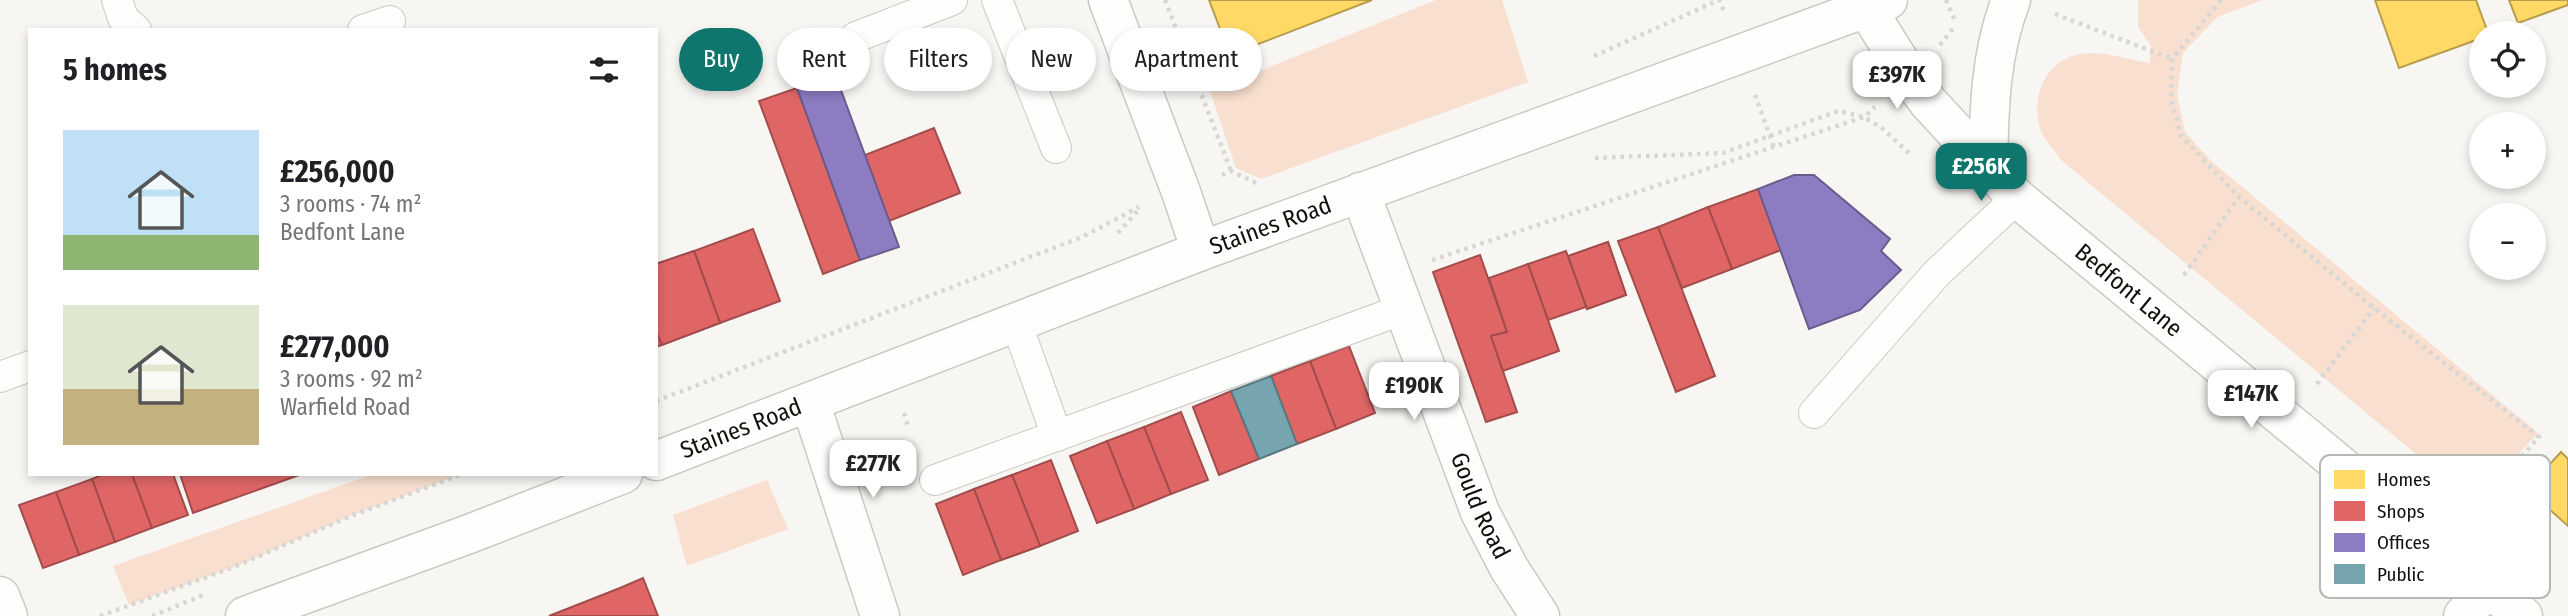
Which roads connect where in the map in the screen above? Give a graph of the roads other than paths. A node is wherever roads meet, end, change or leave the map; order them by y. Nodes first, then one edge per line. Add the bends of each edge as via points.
1 (117, 0) edge
2 (952, 0) edge
3 (996, 0) edge
4 (1108, 0) edge
5 (1877, 5) edge
6 (2028, 5) edge
7 (134, 28) edge
8 (870, 32) edge
9 (1056, 148) dead end
10 (1988, 167) junction
11 (1360, 192) junction
12 (2018, 198) junction
13 (1201, 251) junction
14 (1404, 309) junction
15 (1016, 322) junction
16 (28, 367) edge
17 (0, 377) edge
18 (810, 402) junction
19 (1814, 413) dead end
20 (1057, 436) junction
21 (2329, 455) edge
22 (658, 460) edge
23 (618, 476) edge
24 (935, 480) dead end
25 (0, 596) edge
26 (2479, 598) edge
27 (2501, 598) edge
28 (8, 616) edge
29 (245, 616) edge
30 (880, 616) edge
31 (1540, 616) edge
32 (2463, 616) edge
33 (2523, 616) edge

1 - 7 lane via 123,18
2 - 8 lane
3 - 9 lane
4 - 13 main road
5 - 10 main road, Bedfont Lane via 1908,75
5 - 11 main road, Staines Road
6 - 10 main road via 2000,28 1990,96
10 - 12 main road, Bedfont Lane
11 - 13 main road, Staines Road
11 - 14 main road, Gould Road
12 - 19 lane via 1936,275
12 - 21 main road, Bedfont Lane
13 - 15 main road, Staines Road
14 - 20 lane
14 - 31 main road, Gould Road via 1480,512
15 - 18 main road, Staines Road
15 - 20 lane
16 - 17 lane
18 - 22 main road, Staines Road
18 - 30 main road
20 - 24 lane
23 - 29 main road
25 - 28 main road
26 - 32 main road
27 - 33 main road, Bedfont Lane

